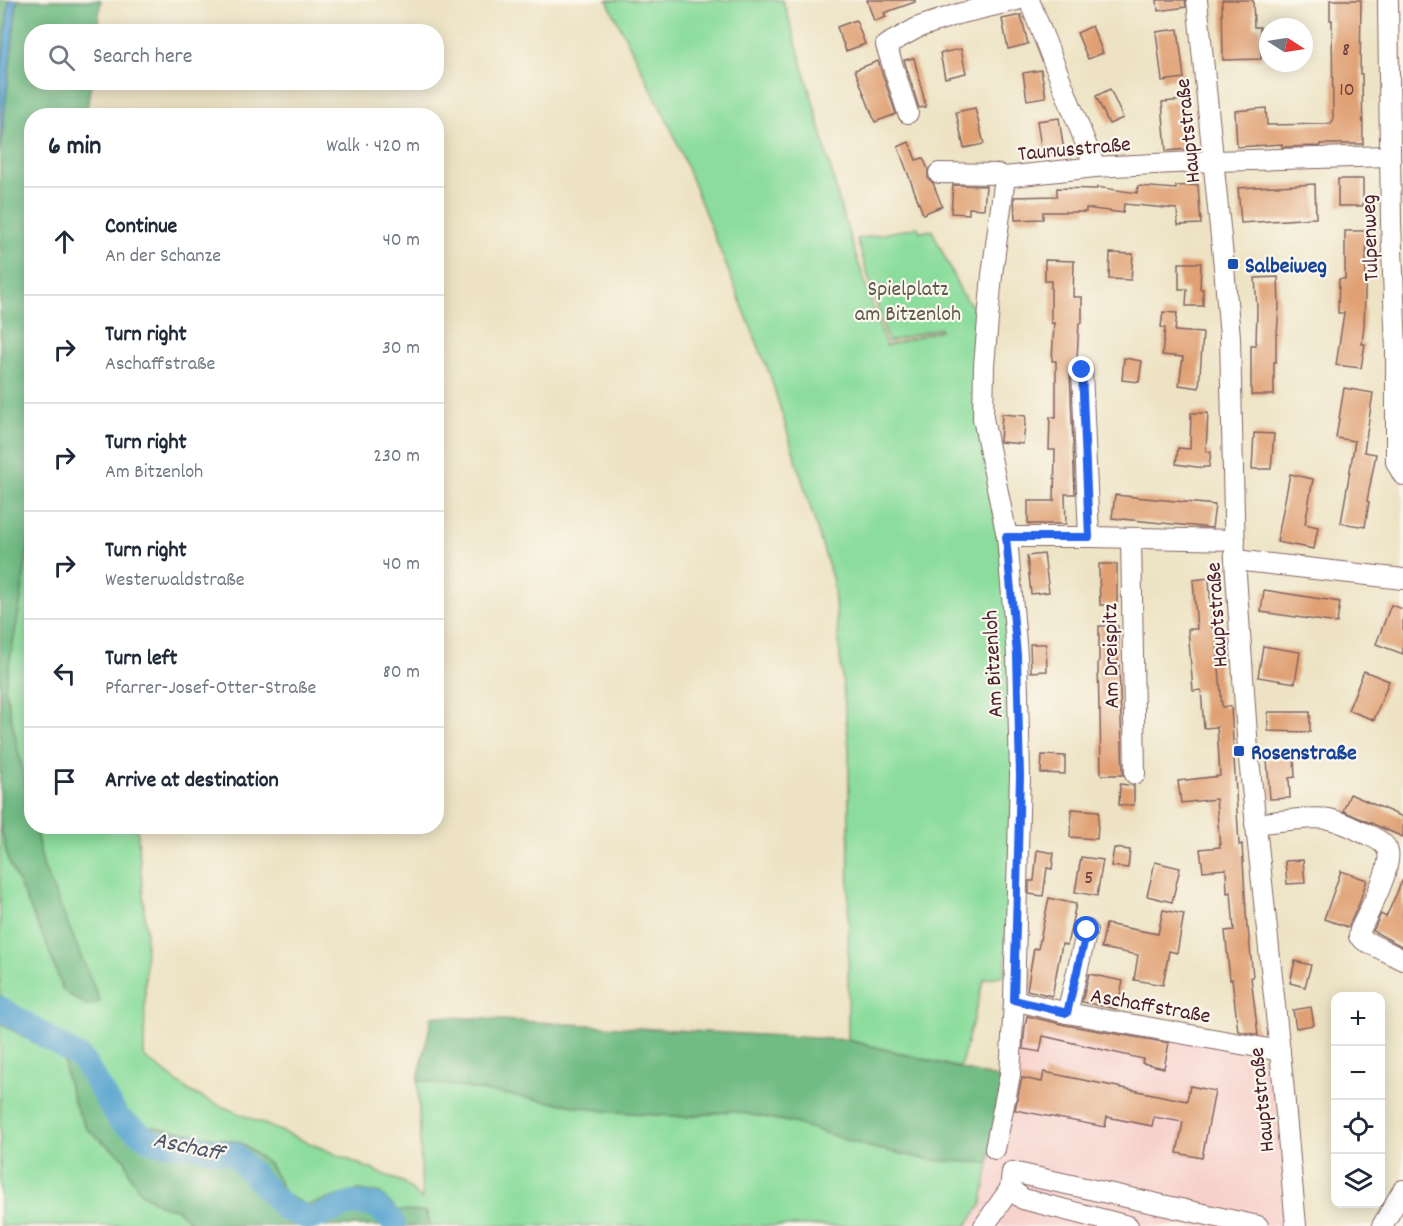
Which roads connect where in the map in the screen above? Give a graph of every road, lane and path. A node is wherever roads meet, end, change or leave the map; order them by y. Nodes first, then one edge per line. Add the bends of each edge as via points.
1 (1017, 0) edge
2 (1029, 0) edge
3 (1197, 0) edge
4 (1388, 0) edge
5 (1396, 91) edge
6 (908, 113) dead end
7 (1390, 156) junction
8 (1214, 161) junction
9 (1095, 167) junction
10 (939, 173) dead end
11 (1005, 177) junction
12 (1397, 223) edge
13 (1399, 350) edge
14 (1082, 370) dead end
15 (1402, 474) edge
16 (1006, 537) junction
17 (1089, 537) junction
18 (1131, 538) junction
19 (1235, 540) junction
20 (1235, 561) junction
21 (1403, 579) edge
22 (1135, 774) dead end
23 (1255, 824) junction
24 (1087, 930) dead end
25 (1403, 960) edge
26 (1014, 1000) junction
27 (1067, 1013) junction
28 (1280, 1051) junction
29 (995, 1149) dead end
30 (1010, 1189) junction
31 (1403, 1190) edge
32 (1187, 1210) junction
33 (984, 1226) edge
34 (1128, 1226) edge
35 (1173, 1226) edge
36 (1258, 1226) edge
37 (1296, 1226) edge
38 (1382, 1226) edge

1 - 6 street via 948,17 886,45
2 - 9 street
3 - 8 street, Hauptstraße
4 - 5 street, Tulpenweg
5 - 7 street, Tulpenweg
7 - 8 street
7 - 12 street, Tulpenweg
8 - 9 street, Taunusstraße
8 - 19 street, Hauptstraße via 1230,337
9 - 11 street, Taunusstraße
10 - 11 street, Taunusstraße
11 - 16 street, Am Bitzenloh via 992,275 983,418
12 - 13 street, Tulpenweg
13 - 15 street, Tulpenweg via 1396,462
14 - 17 street
16 - 17 street
16 - 26 street, Am Bitzenloh via 1017,655 1020,765
17 - 18 street
18 - 19 street
18 - 22 street, Am Dreispitz
19 - 20 street, Hauptstraße
20 - 21 street
20 - 23 street, Hauptstraße
23 - 25 street via 1327,819 1348,825 1385,845 1389,852 1386,873 1359,936
23 - 28 street, Hauptstraße
24 - 27 street
26 - 27 street, Aschaffstraße
26 - 29 street, Am Bitzenloh via 1010,1074
27 - 28 street, Aschaffstraße
28 - 37 street, Hauptstraße
30 - 32 street via 1011,1172
30 - 33 street
30 - 34 street via 1023,1199
31 - 38 street
32 - 35 street
32 - 36 street

